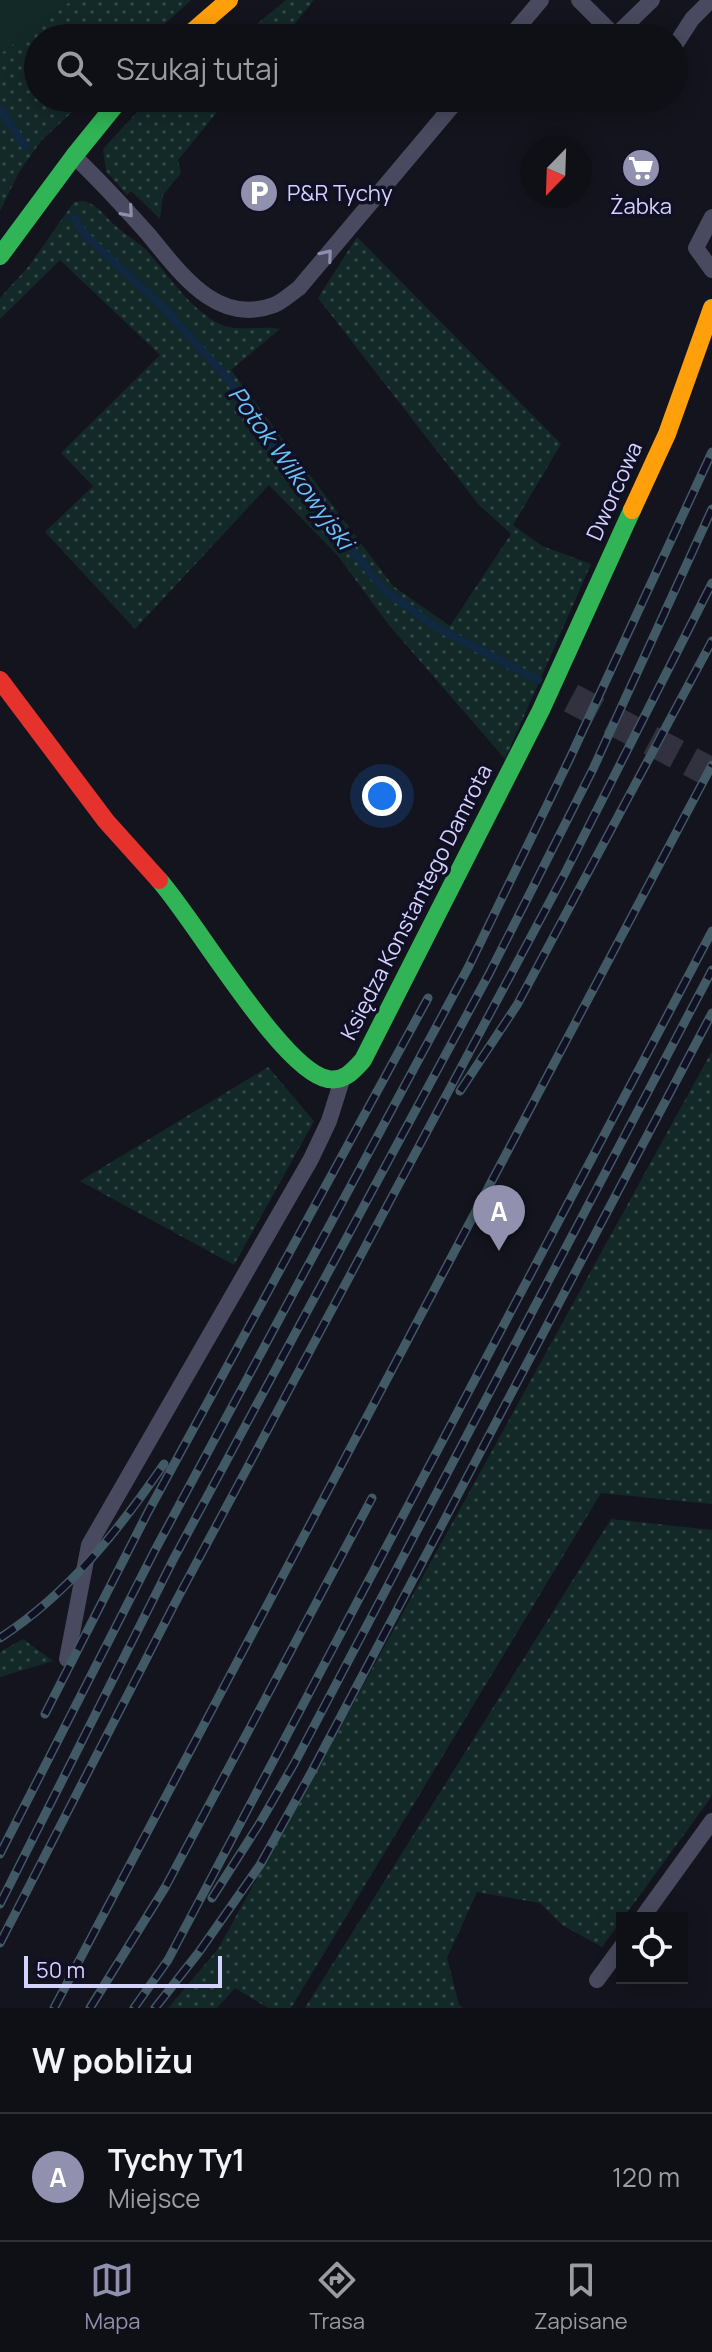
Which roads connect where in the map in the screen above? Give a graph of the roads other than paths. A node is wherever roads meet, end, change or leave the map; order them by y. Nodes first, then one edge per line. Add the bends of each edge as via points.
1 (229, 0) edge
2 (541, 0) edge
3 (652, 0) edge
4 (711, 0) edge
5 (582, 1) edge
6 (201, 24) edge
7 (521, 24) edge
8 (604, 24) edge
9 (629, 24) edge
10 (688, 25) edge
11 (110, 112) edge
12 (447, 112) edge
13 (74, 156) junction
14 (712, 217) edge
15 (0, 256) edge
16 (712, 270) edge
17 (712, 308) edge
18 (0, 680) edge
19 (550, 690) joint
20 (343, 1078) junction
21 (67, 1659) dead end
22 (712, 1821) edge
23 (646, 1912) edge
24 (616, 1954) edge
25 (597, 1980) dead end

1 - 6 street
2 - 7 lane
3 - 9 lane
4 - 10 lane
5 - 8 lane
11 - 13 street
13 -> 12 lane via 195,289 221,305 249,309 274,305 299,288
13 - 15 street
14 - 16 lane via 696,248
17 - 19 street, Dworcowa via 667,434
18 - 20 street via 106,821 172,895 279,1044 321,1079
19 - 20 street, Księdza Konstantego Damrota via 363,1060
20 - 21 lane via 311,1159 89,1545
22 - 23 lane
24 - 25 lane

